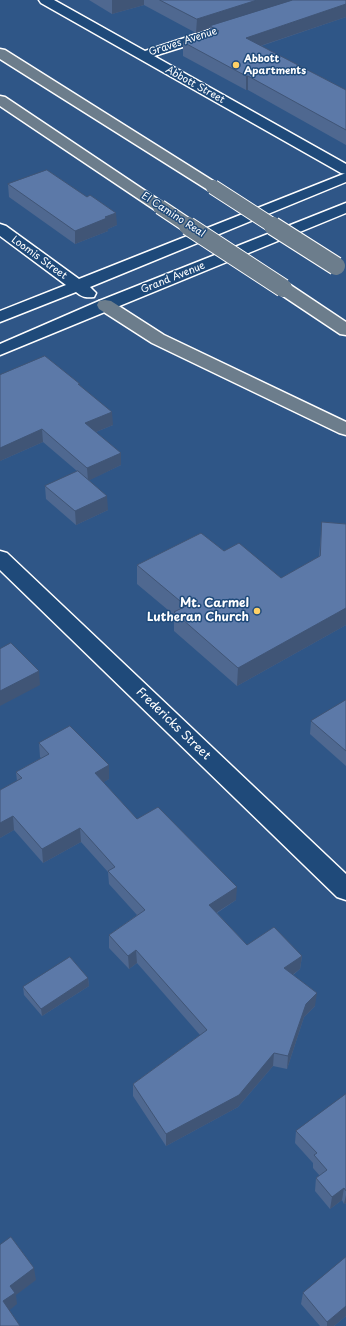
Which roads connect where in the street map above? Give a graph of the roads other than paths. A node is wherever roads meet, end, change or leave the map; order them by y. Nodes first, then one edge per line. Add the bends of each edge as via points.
1 (45, 0) edge
2 (248, 21) edge
3 (0, 53) edge
4 (142, 56) junction
5 (0, 100) edge
6 (346, 170) edge
7 (346, 177) edge
8 (346, 208) edge
9 (0, 229) edge
10 (341, 269) edge
11 (78, 286) junction
12 (105, 305) junction
13 (0, 317) edge
14 (346, 330) edge
15 (0, 350) edge
16 (346, 429) edge
17 (0, 558) edge
18 (346, 890) edge

1 - 4 street, Abbott Street
2 - 4 street, Graves Avenue
3 - 10 highway, bridge
4 - 6 street, Abbott Street
5 - 14 highway, El Camino Real, bridge
7 - 11 street
8 - 12 street, Grand Avenue
9 - 11 street, Loomis Street
11 - 12 street, Loomis Street
11 - 13 street
12 - 15 street, Grand Avenue
12 - 16 highway via 158,339
17 - 18 street, Fredericks Street

